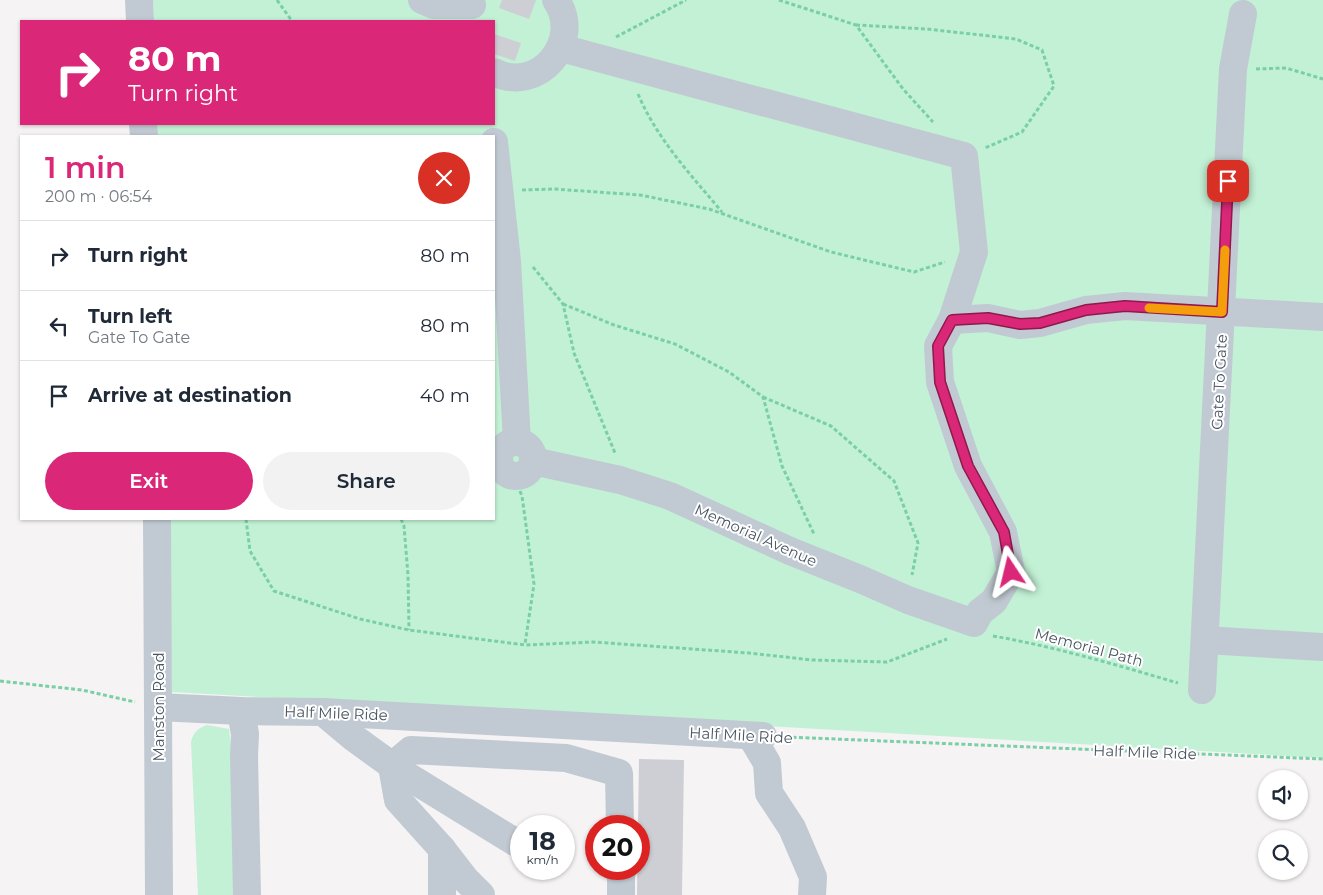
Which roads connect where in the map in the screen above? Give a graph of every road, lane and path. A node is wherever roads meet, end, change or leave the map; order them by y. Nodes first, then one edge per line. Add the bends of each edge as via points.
1 (139, 0) edge
2 (277, 0) edge
3 (422, 0) edge
4 (556, 0) edge
5 (686, 0) edge
6 (779, 0) edge
7 (471, 9) edge
8 (1243, 14) dead end
9 (140, 20) edge
10 (291, 20) edge
11 (856, 25) junction
12 (571, 51) junction
13 (626, 66) junction
14 (1233, 69) junction
15 (495, 72) edge
16 (1323, 79) edge
17 (935, 124) dead end
18 (495, 152) edge
19 (964, 156) junction
20 (499, 191) junction
21 (723, 213) junction
22 (974, 252) junction
23 (500, 261) edge
24 (563, 304) junction
25 (1222, 312) junction
26 (1323, 317) edge
27 (952, 320) junction
28 (763, 397) junction
29 (511, 458) edge
30 (629, 483) junction
31 (156, 520) edge
32 (246, 520) edge
33 (401, 520) edge
34 (828, 566) junction
35 (908, 600) junction
36 (974, 623) junction
37 (409, 630) junction
38 (1205, 640) junction
39 (525, 645) junction
40 (1323, 647) edge
41 (0, 681) edge
42 (1202, 690) joint
43 (158, 707) junction
44 (241, 711) junction
45 (323, 712) junction
46 (757, 736) junction
47 (1323, 759) edge
48 (392, 766) junction
49 (620, 815) edge
50 (510, 839) edge
51 (442, 849) junction
52 (621, 880) edge
53 (159, 895) edge
54 (247, 895) edge
55 (442, 895) edge
56 (481, 895) edge
57 (621, 895) edge
58 (812, 895) edge

1 - 9 street
2 - 10 path
3 - 7 street via 434,5
4 - 12 street via 564,17
5 - 12 path
6 - 11 path
8 - 14 street, Gate To Gate
11 - 17 path
11 - 19 path via 1016,39 1042,50 1054,86 1022,132
12 - 13 street
12 - 15 street via 528,76 513,77
13 - 19 street
13 - 21 path via 647,117
14 - 16 path via 1286,68
14 - 25 street, Gate To Gate
18 - 20 street
19 - 22 street
20 - 21 path via 554,189 640,195
20 - 23 street
21 - 22 path via 831,252 914,272
22 - 27 street
23 - 24 path via 530,264
23 - 29 street
24 - 28 path via 614,325 675,344 729,372
24 - 30 path via 574,353
25 - 26 street
25 - 27 street via 1125,306 1086,310 1040,323 1020,324 988,318
25 - 38 street, Gate To Gate
27 - 36 street via 938,346 940,382 968,466 1004,532 1011,572 994,601 980,612
28 - 34 path via 782,466
28 - 35 path via 831,426 894,481 918,543
29 - 30 street, Memorial Avenue
29 - 39 path via 522,496 534,584
30 - 34 street, Memorial Avenue via 670,496
31 - 43 street, Manston Road
32 - 37 path via 250,551 274,591 360,619
33 - 37 path via 408,575
34 - 35 street, Memorial Avenue
35 - 36 street, Memorial Avenue
36 - 39 path via 958,635 887,662 812,660 593,642
36 - 42 path, Memorial Path via 982,634 1098,659
37 - 39 path
38 - 40 street
38 - 42 street, Gate To Gate
41 - 43 path via 82,690
43 - 44 street, Half Mile Ride
43 - 53 street, Manston Road
44 - 45 street, Half Mile Ride
44 - 54 street via 245,734
45 - 46 street, Half Mile Ride
45 - 48 street
46 - 47 path, Half Mile Ride
46 - 58 street via 767,763 769,794 792,828 813,877
48 - 49 street via 411,750 566,758 619,773
48 - 50 street
48 - 51 street via 398,800
51 - 55 street
51 - 56 street
52 - 57 street

